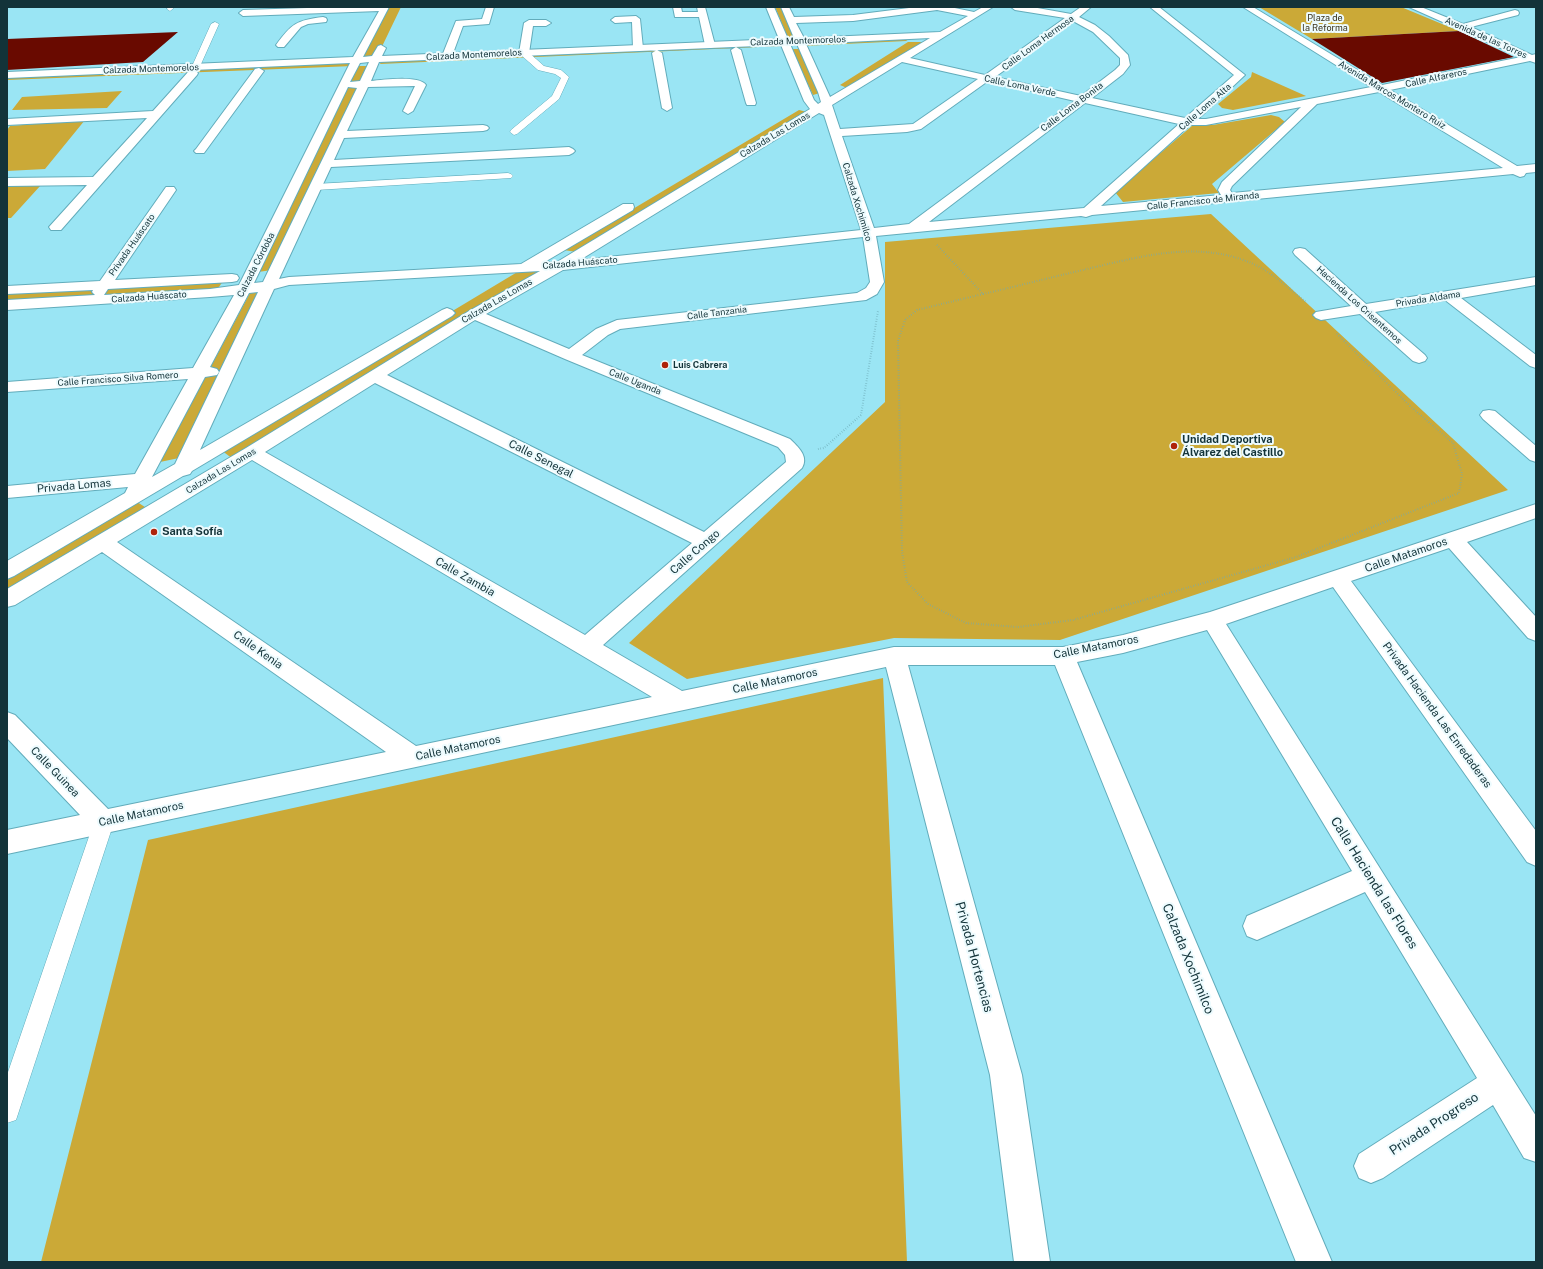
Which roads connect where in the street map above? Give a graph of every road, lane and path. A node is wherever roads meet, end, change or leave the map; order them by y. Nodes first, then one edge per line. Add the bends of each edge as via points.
1 (677, 7) edge
2 (770, 7) edge
3 (785, 7) edge
4 (1015, 7) edge
5 (1088, 7) edge
6 (1154, 7) edge
7 (1248, 7) edge
8 (1413, 7) edge
9 (489, 10) edge
10 (702, 10) edge
11 (974, 10) edge
12 (384, 11) edge
13 (243, 12) dead end
14 (1515, 13) dead end
15 (615, 17) dead end
16 (357, 18) dead end
17 (1073, 18) junction
18 (547, 19) dead end
19 (334, 20) dead end
20 (792, 20) junction
21 (215, 24) dead end
22 (1462, 27) junction
23 (388, 34) dead end
24 (925, 38) junction
25 (281, 44) dead end
26 (801, 44) junction
27 (710, 45) junction
28 (785, 45) junction
29 (638, 48) junction
30 (736, 50) junction
31 (600, 53) junction
32 (657, 53) junction
33 (447, 56) junction
34 (528, 56) junction
35 (468, 58) junction
36 (900, 59) junction
37 (1534, 59) edge
38 (374, 62) junction
39 (355, 63) junction
40 (195, 70) junction
41 (260, 70) junction
42 (7, 76) edge
43 (53, 76) junction
44 (988, 78) junction
45 (7, 81) edge
46 (344, 85) junction
47 (364, 85) junction
48 (1382, 89) junction
49 (1083, 99) junction
50 (1313, 102) junction
51 (751, 103) dead end
52 (821, 104) junction
53 (668, 108) dead end
54 (408, 111) dead end
55 (157, 114) junction
56 (7, 122) edge
57 (1187, 122) junction
58 (483, 128) dead end
59 (514, 132) dead end
60 (835, 133) junction
61 (337, 141) junction
62 (314, 148) junction
63 (200, 151) dead end
64 (569, 151) dead end
65 (326, 164) junction
66 (1536, 168) edge
67 (1517, 171) junction
68 (688, 172) dead end
69 (508, 176) dead end
70 (1530, 179) dead end
71 (98, 181) junction
72 (7, 182) edge
73 (316, 186) junction
74 (170, 190) dead end
75 (1229, 198) junction
76 (640, 200) dead end
77 (1086, 213) junction
78 (56, 227) dead end
79 (912, 228) junction
80 (869, 234) junction
81 (1300, 252) dead end
82 (560, 266) junction
83 (524, 268) junction
84 (1536, 281) edge
85 (271, 282) junction
86 (247, 283) junction
87 (105, 284) junction
88 (496, 284) dead end
89 (7, 290) edge
90 (872, 291) junction
91 (983, 294) junction
92 (1448, 296) junction
93 (93, 301) junction
94 (7, 305) edge
95 (468, 309) junction
96 (1363, 309) junction
97 (1320, 315) junction
98 (570, 356) junction
99 (1419, 358) dead end
100 (1536, 363) edge
101 (228, 370) junction
102 (199, 373) junction
103 (375, 376) junction
104 (7, 387) edge
105 (1489, 415) dead end
106 (252, 452) junction
107 (794, 453) junction
108 (1536, 456) edge
109 (182, 469) junction
110 (141, 480) junction
111 (200, 483) junction
112 (7, 492) edge
113 (131, 498) junction
114 (1536, 511) edge
115 (152, 512) junction
116 (1453, 539) junction
117 (102, 542) junction
118 (707, 542) junction
119 (7, 571) edge
120 (1338, 578) junction
121 (7, 599) edge
122 (1212, 620) junction
123 (1536, 632) edge
124 (586, 647) junction
125 (894, 656) junction
126 (1063, 656) junction
127 (679, 701) junction
128 (7, 722) edge
129 (413, 757) junction
130 (104, 822) junction
131 (7, 842) edge
132 (1536, 853) edge
133 (1370, 876) junction
134 (1257, 926) dead end
135 (1498, 1083) junction
136 (7, 1111) edge
137 (1536, 1146) edge
138 (1371, 1166) dead end
139 (1032, 1262) edge
140 (1314, 1262) edge

1 - 10 street via 678,15
2 - 28 street, Calzada Xochimilco
3 - 20 street, Calzada Xochimilco
4 - 17 street, Calle Loma Bonita
5 - 17 street, Calle Loma Hermosa
6 - 57 street, Calle Loma Alta via 1240,74
7 - 48 street, Avenida Marcos Montero Ruiz
8 - 22 street, Avenida de las Torres
9 - 33 street via 486,22 458,22
10 - 27 street
11 - 20 street via 937,7 853,18
11 - 24 street, Calzada Las Lomas
11 - 24 street, Calzada Las Lomas
12 - 13 street
12 - 16 street
12 - 39 street, Calzada Córdoba
14 - 22 street
15 - 29 street via 636,19
17 - 44 street, Calle Loma Hermosa
17 - 49 street, Calle Loma Bonita via 1092,26 1122,54 1126,62 1119,72
18 - 34 street via 530,23
19 - 25 street via 298,24
20 - 26 street, Calzada Xochimilco
21 - 40 lane
22 - 37 street, Avenida de las Torres
23 - 38 street, Calzada Córdoba
24 - 26 street, Calzada Montemorelos
24 - 36 street, Calzada Las Lomas
24 - 52 street, Calzada Las Lomas
26 - 28 street, Calzada Montemorelos
26 - 52 street, Calzada Xochimilco
27 - 28 street, Calzada Montemorelos
27 - 29 street, Calzada Montemorelos
28 - 30 street, Calzada Montemorelos
28 - 52 street, Calzada Xochimilco
29 - 31 street, Calzada Montemorelos
30 - 32 street, Calzada Montemorelos
30 - 51 street
31 - 32 street, Calzada Montemorelos
31 - 34 street, Calzada Montemorelos
32 - 53 street
33 - 35 street, Calzada Montemorelos
33 - 38 street, Calzada Montemorelos
34 - 35 street, Calzada Montemorelos
34 - 59 lane via 541,68 558,72 564,77 556,97
35 - 38 street, Calzada Montemorelos
36 - 44 street, Calle Loma Verde
36 - 52 street, Calzada Las Lomas
37 - 48 street, Calle Alfareros
38 - 39 street, Calzada Montemorelos
38 - 47 street, Calzada Córdoba
39 - 40 street, Calzada Montemorelos
39 - 41 street, Calzada Montemorelos
39 - 46 street, Calzada Córdoba
40 - 41 street, Calzada Montemorelos
40 - 43 street, Calzada Montemorelos
40 - 55 street
41 - 63 street
42 - 43 street, Calzada Montemorelos
43 - 45 street, Calzada Montemorelos
44 - 49 street, Calle Loma Verde
44 - 60 street, Calle Loma Hermosa via 914,128
46 - 47 street
46 - 62 street, Calzada Córdoba
47 - 54 street via 412,82 420,84
47 - 61 street, Calzada Córdoba
48 - 50 street, Calle Alfareros
48 - 67 street, Avenida Marcos Montero Ruiz
49 - 57 street, Calle Loma Verde
49 - 79 street, Calle Loma Bonita
50 - 57 street, Calle Alfareros via 1206,122
50 - 75 street via 1226,185 1224,190
52 - 60 street, Calzada Xochimilco
52 - 68 street, Calzada Las Lomas
52 - 82 street, Calzada Las Lomas
55 - 56 street
55 - 71 street
57 - 77 street, Calle Loma Alta
58 - 61 street
60 - 80 street, Calzada Xochimilco
61 - 62 street
61 - 65 street, Calzada Córdoba
62 - 86 street, Calzada Córdoba
64 - 65 street
65 - 73 street, Calzada Córdoba
66 - 67 street, Calle Francisco de Miranda
67 - 70 street, Avenida Marcos Montero Ruiz
67 - 75 street, Calle Francisco de Miranda
69 - 73 lane
71 - 72 street
71 - 78 street
73 - 85 street, Calzada Córdoba
74 - 87 street, Privada Huáscato
75 - 77 street, Calle Francisco de Miranda
76 - 83 street, Calzada Las Lomas
77 - 79 street, Calle Francisco de Miranda
79 - 80 street, Calle Francisco de Miranda
79 - 91 path via 932,240
80 - 82 street, Calzada Huáscato
80 - 90 street, Calzada Xochimilco via 877,282
81 - 96 street, Hacienda Los Crisantemos
82 - 83 street, Calzada Huáscato
82 - 95 street, Calzada Las Lomas
83 - 85 street, Calzada Huáscato
83 - 88 street, Calzada Las Lomas
84 - 92 street, Privada Aldama
85 - 86 street, Calzada Huáscato
85 - 101 street, Calzada Córdoba
86 - 87 street, Calzada Huáscato via 215,277
86 - 93 street, Calzada Huáscato via 210,293
86 - 102 street, Calzada Córdoba
87 - 89 street, Calzada Huáscato
87 - 93 street, Privada Huáscato
90 - 98 street, Calle Tanzania via 861,296 618,325 602,332
90 - 107 path via 879,305 861,415 824,448
91 - 97 path via 1131,259 1191,250 1222,253 1266,270
91 - 97 path via 917,310 904,320 898,341 902,552 907,582 928,604 966,622 1018,627 1073,620 1296,556 1459,494 1462,474 1453,444 1404,401
92 - 96 street, Privada Aldama
92 - 100 street
93 - 94 street, Calzada Huáscato
95 - 98 street, Calle Uganda
95 - 103 street, Calzada Las Lomas
95 - 109 street, Calzada Las Lomas
96 - 97 street, Privada Aldama
96 - 99 street, Hacienda Los Crisantemos
98 - 107 street, Calle Uganda via 784,443
101 - 102 street, Calle Francisco Silva Romero
101 - 109 street, Calzada Córdoba
102 - 104 street, Calle Francisco Silva Romero
102 - 110 street, Calzada Córdoba
103 - 106 street, Calzada Las Lomas
103 - 118 street, Calle Senegal
105 - 108 street
106 - 111 street, Calzada Las Lomas
106 - 124 street, Calle Zambia
107 - 118 street, Calle Congo via 796,464
109 - 111 street
109 - 113 street, Calzada Las Lomas
110 - 112 street, Privada Lomas
110 - 113 street, Calzada Córdoba
111 - 115 street, Calzada Las Lomas
113 - 115 street
113 - 119 street, Calzada Las Lomas
114 - 116 street, Calle Matamoros
115 - 117 street, Calzada Las Lomas
116 - 120 street, Calle Matamoros
116 - 123 street
117 - 121 street, Calzada Las Lomas
117 - 129 street, Calle Kenia
118 - 124 street, Calle Congo
120 - 122 street, Calle Matamoros
120 - 132 street, Privada Hacienda Las Enredaderas
122 - 126 street, Calle Matamoros via 1143,639
122 - 133 street, Calle Hacienda las Flores
124 - 127 street, Calle Zambia
125 - 126 street, Calle Matamoros
125 - 127 street, Calle Matamoros
125 - 139 street, Privada Hortencias via 1006,1075
126 - 140 street, Calzada Xochimilco
127 - 129 street, Calle Matamoros
128 - 130 street, Calle Guinea
129 - 130 street, Calle Matamoros
130 - 131 street, Calle Matamoros
130 - 136 lane
133 - 134 street
133 - 135 street, Calle Hacienda las Flores
135 - 137 street, Calle Hacienda las Flores
135 - 138 street, Privada Progreso

